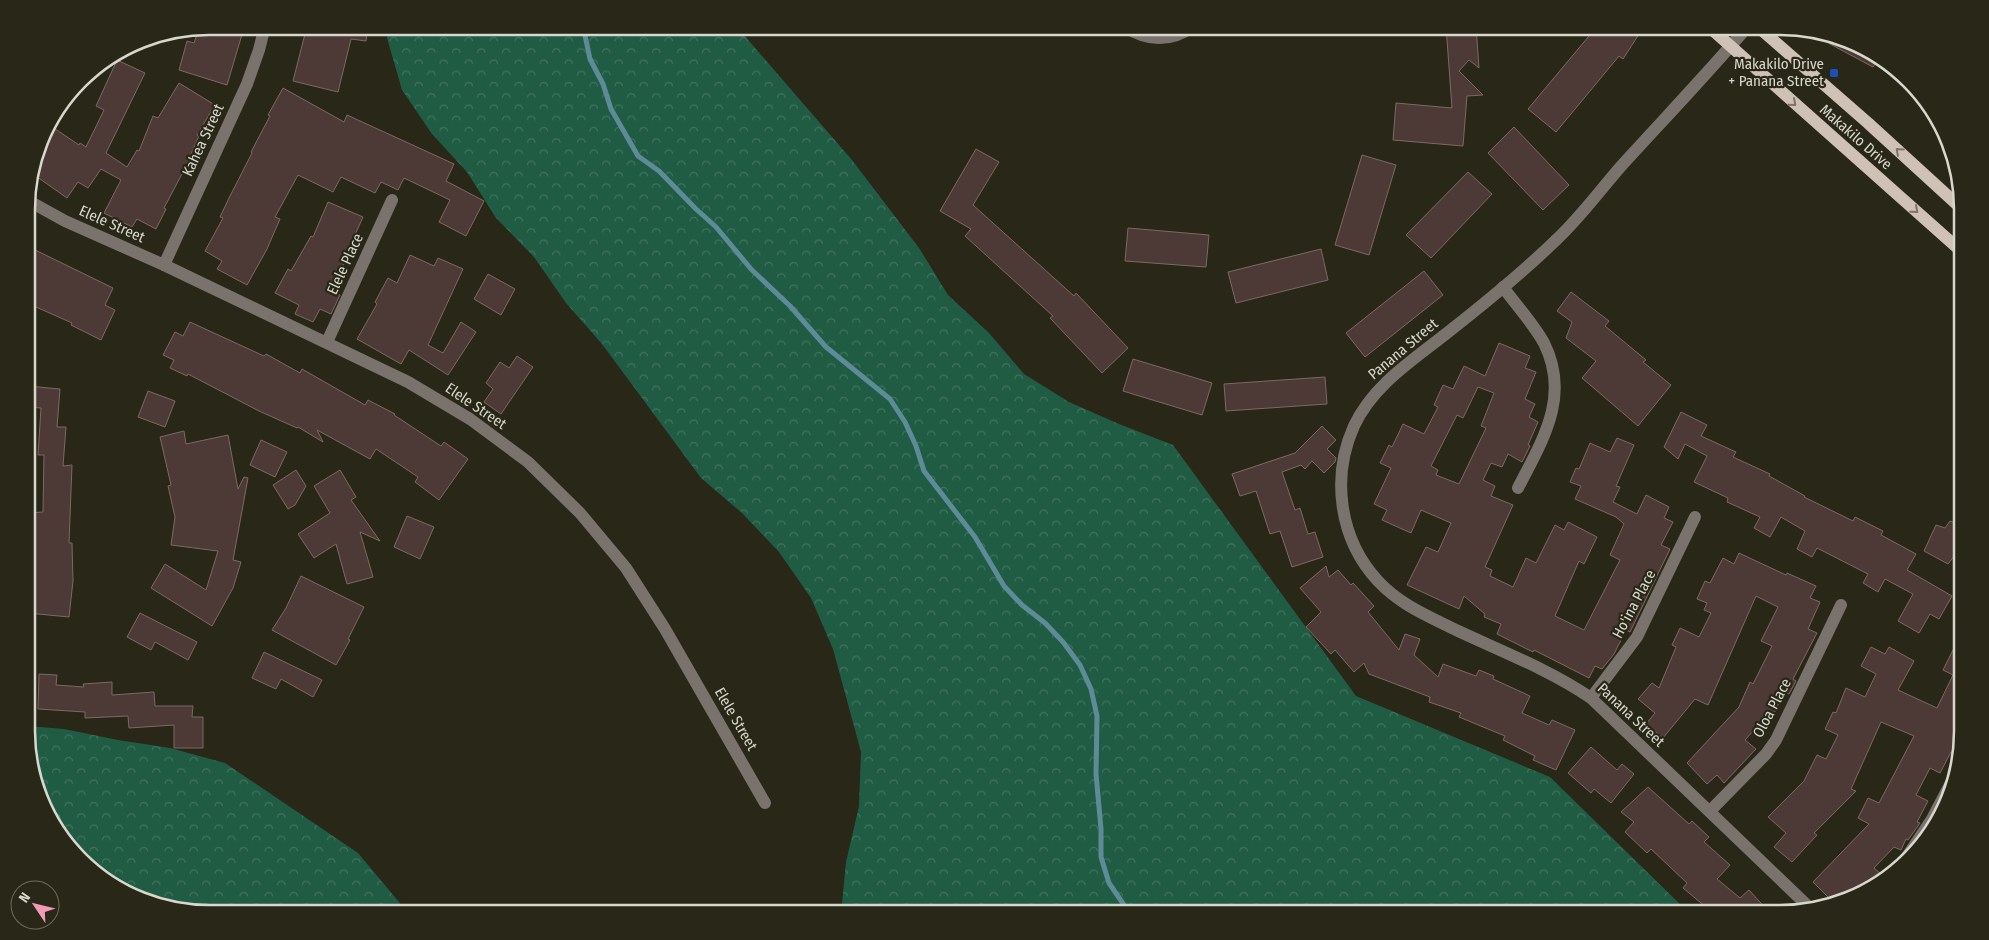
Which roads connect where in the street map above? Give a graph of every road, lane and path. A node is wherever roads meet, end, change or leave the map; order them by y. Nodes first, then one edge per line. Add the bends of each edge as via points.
1 (262, 35) edge
2 (1139, 35) edge
3 (1178, 35) edge
4 (1717, 35) edge
5 (1741, 35) edge
6 (1767, 35) edge
7 (1730, 48) junction
8 (392, 200) dead end
9 (1954, 201) edge
10 (35, 204) edge
11 (1954, 245) edge
12 (164, 265) junction
13 (1502, 287) junction
14 (327, 342) junction
15 (1518, 488) dead end
16 (1695, 517) dead end
17 (1841, 605) dead end
18 (1591, 698) junction
19 (765, 803) dead end
20 (1710, 811) junction
21 (1804, 903) edge

1 - 12 street, Kahea Street via 247,84
2 - 3 street via 1160,39
4 - 7 main road, Makakilo Drive
5 - 7 street, Panana Street
9 -> 6 main road, Makakilo Drive
7 -> 11 main road, Makakilo Drive
7 - 13 street, Panana Street via 1558,239
8 - 14 street, Elele Place
10 - 12 street, Elele Street
12 - 14 street, Elele Street
13 - 15 street via 1544,343 1554,379 1554,404 1548,428
13 - 18 street, Panana Street via 1393,375 1363,410 1348,440 1342,465 1341,490 1346,523 1367,568 1403,602 1557,677
14 - 19 street, Elele Street via 408,382 470,419 528,462 580,512 626,568 665,629
16 - 18 street, Ho'ina Place via 1643,627
17 - 20 street, Oloa Place via 1776,740
18 - 20 street, Panana Street
20 - 21 street, Panana Street

